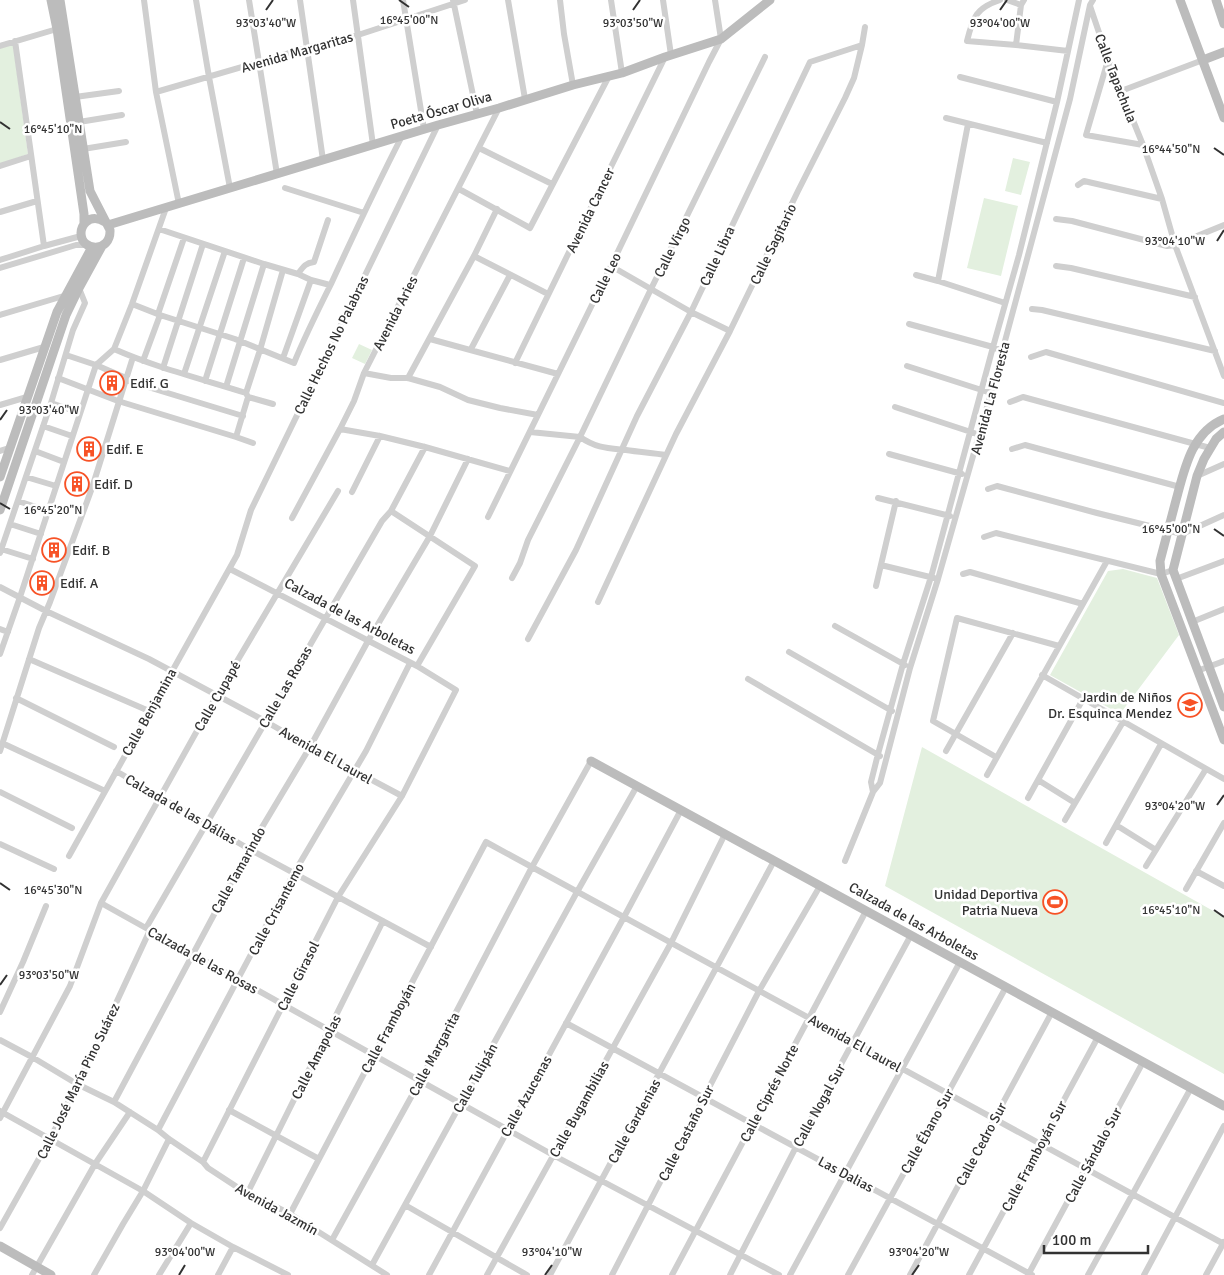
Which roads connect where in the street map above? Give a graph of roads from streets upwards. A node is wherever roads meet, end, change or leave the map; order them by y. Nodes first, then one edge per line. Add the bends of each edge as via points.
1 (51, 0) edge
2 (60, 0) edge
3 (144, 0) edge
4 (196, 0) edge
5 (249, 0) edge
6 (300, 0) edge
7 (352, 0) edge
8 (403, 0) edge
9 (465, 0) edge
10 (508, 0) edge
11 (560, 0) edge
12 (611, 0) edge
13 (663, 0) edge
14 (715, 0) edge
15 (770, 0) edge
16 (1000, 0) edge
17 (1007, 0) edge
18 (1079, 0) edge
19 (1180, 0) edge
20 (1216, 0) edge
21 (453, 2) edge
22 (1022, 2) edge
23 (1091, 3) edge
24 (406, 18) junction
25 (1224, 24) edge
26 (865, 27) dead end
27 (57, 28) junction
28 (358, 35) junction
29 (721, 39) junction
30 (15, 41) junction
31 (862, 45) junction
32 (1016, 45) junction
33 (0, 46) edge
34 (307, 48) junction
35 (1068, 51) junction
36 (1224, 52) edge
37 (668, 56) junction
38 (765, 57) dead end
39 (1108, 59) junction
40 (1203, 60) junction
41 (259, 63) junction
42 (622, 73) junction
43 (609, 76) junction
44 (208, 77) junction
45 (960, 77) dead end
46 (573, 85) junction
47 (119, 91) dead end
48 (1121, 91) junction
49 (156, 92) junction
50 (75, 97) junction
51 (525, 99) junction
52 (1057, 102) junction
53 (499, 108) junction
54 (477, 114) junction
55 (122, 115) dead end
56 (946, 118) dead end
57 (1224, 118) edge
58 (79, 122) junction
59 (968, 124) junction
60 (438, 125) junction
61 (424, 129) junction
62 (402, 136) junction
63 (126, 142) dead end
64 (1046, 143) junction
65 (373, 145) junction
66 (1143, 145) junction
67 (479, 148) junction
68 (83, 149) junction
69 (31, 156) junction
70 (323, 160) junction
71 (0, 166) edge
72 (277, 174) junction
73 (552, 184) junction
74 (1078, 185) dead end
75 (230, 188) junction
76 (285, 188) dead end
77 (459, 189) junction
78 (1162, 199) junction
79 (37, 201) junction
80 (179, 204) junction
81 (166, 208) junction
82 (497, 209) junction
83 (0, 212) edge
84 (364, 212) junction
85 (328, 220) dead end
86 (1056, 220) dead end
87 (84, 224) junction
88 (106, 224) junction
89 (1224, 225) edge
90 (159, 229) junction
91 (81, 236) junction
92 (184, 238) junction
93 (203, 244) junction
94 (1175, 245) junction
95 (44, 246) junction
96 (94, 246) junction
97 (225, 251) junction
98 (474, 256) junction
99 (244, 258) junction
100 (0, 260) edge
101 (264, 264) junction
102 (611, 266) junction
103 (1056, 266) dead end
104 (0, 268) edge
105 (284, 270) junction
106 (298, 274) junction
107 (510, 274) junction
108 (916, 275) dead end
109 (311, 280) junction
110 (938, 281) junction
111 (330, 285) junction
112 (78, 288) junction
113 (651, 289) junction
114 (548, 294) junction
115 (67, 295) junction
116 (1195, 297) junction
117 (132, 304) junction
118 (1005, 304) junction
119 (1032, 309) dead end
120 (691, 312) junction
121 (0, 315) edge
122 (159, 315) junction
123 (179, 321) junction
124 (909, 324) dead end
125 (198, 328) junction
126 (730, 331) junction
127 (219, 334) junction
128 (430, 338) junction
129 (240, 342) junction
130 (993, 346) junction
131 (44, 347) junction
132 (114, 349) junction
133 (471, 349) junction
134 (260, 350) junction
135 (1003, 351) junction
136 (1215, 351) junction
137 (66, 355) junction
138 (133, 357) junction
139 (1031, 357) dead end
140 (284, 358) junction
141 (0, 360) edge
142 (142, 361) junction
143 (516, 362) junction
144 (96, 365) junction
145 (907, 366) dead end
146 (163, 368) junction
147 (364, 373) junction
148 (184, 374) junction
149 (558, 374) junction
150 (1224, 376) edge
151 (58, 378) junction
152 (408, 378) junction
153 (126, 379) junction
154 (205, 381) junction
155 (226, 386) junction
156 (89, 389) junction
157 (982, 390) junction
158 (991, 393) junction
159 (247, 395) junction
160 (27, 397) junction
161 (118, 400) junction
162 (1010, 402) dead end
163 (51, 403) junction
164 (1224, 403) edge
165 (273, 404) dead end
166 (0, 405) edge
167 (895, 407) dead end
168 (80, 413) junction
169 (538, 415) junction
170 (242, 416) junction
171 (1224, 419) edge
172 (43, 426) junction
173 (340, 429) junction
174 (970, 431) junction
175 (530, 432) junction
176 (1224, 432) edge
177 (980, 435) junction
178 (72, 436) junction
179 (236, 436) junction
180 (380, 436) junction
181 (580, 437) junction
182 (253, 444) dead end
183 (1196, 444) junction
184 (425, 447) junction
185 (9, 448) junction
186 (1210, 448) junction
187 (1012, 449) dead end
188 (622, 450) junction
189 (0, 451) edge
190 (35, 452) junction
191 (889, 454) dead end
192 (666, 455) junction
193 (468, 459) junction
194 (64, 462) junction
195 (1224, 464) edge
196 (510, 471) junction
197 (960, 473) junction
198 (1197, 476) junction
199 (0, 477) edge
200 (26, 477) junction
201 (968, 478) junction
202 (56, 486) junction
203 (1180, 487) junction
204 (988, 489) dead end
205 (338, 491) dead end
206 (352, 492) dead end
207 (878, 498) dead end
208 (18, 501) junction
209 (896, 501) junction
210 (0, 510) edge
211 (391, 510) junction
212 (48, 511) junction
213 (947, 514) junction
214 (1224, 515) edge
215 (488, 517) dead end
216 (292, 518) dead end
217 (955, 518) junction
218 (10, 524) junction
219 (1168, 530) junction
220 (41, 534) junction
221 (1182, 534) junction
222 (430, 536) junction
223 (984, 537) dead end
224 (1, 551) edge
225 (33, 559) junction
226 (1107, 561) junction
227 (1224, 561) edge
228 (881, 565) junction
229 (230, 568) junction
230 (963, 574) dead end
231 (1161, 574) junction
232 (1174, 575) junction
233 (512, 578) dead end
234 (934, 578) junction
235 (876, 586) dead end
236 (0, 587) edge
237 (278, 593) junction
238 (20, 597) junction
239 (598, 602) dead end
240 (1083, 604) junction
241 (1224, 609) edge
242 (46, 612) junction
243 (325, 618) junction
244 (1192, 622) junction
245 (916, 625) junction
246 (835, 626) dead end
247 (923, 628) junction
248 (0, 629) edge
249 (8, 632) junction
250 (1013, 633) junction
251 (528, 640) dead end
252 (368, 641) junction
253 (1059, 646) junction
254 (789, 652) dead end
255 (0, 654) edge
256 (29, 660) junction
257 (1224, 661) edge
258 (410, 663) junction
259 (903, 664) junction
260 (417, 666) junction
261 (1209, 667) junction
262 (910, 668) junction
263 (172, 671) junction
264 (1197, 671) junction
265 (1042, 676) junction
266 (748, 680) dead end
267 (456, 690) joint
268 (217, 695) junction
269 (16, 698) junction
270 (1083, 699) junction
271 (1224, 708) edge
272 (890, 709) junction
273 (149, 712) junction
274 (898, 714) junction
275 (265, 721) junction
276 (1123, 722) junction
277 (956, 734) junction
278 (1224, 740) edge
279 (2, 743) junction
280 (1161, 744) junction
281 (114, 747) dead end
282 (310, 747) junction
283 (0, 751) edge
284 (946, 751) dead end
285 (878, 754) junction
286 (996, 758) junction
287 (886, 759) junction
288 (591, 762) joint
289 (1206, 769) junction
290 (354, 770) junction
291 (116, 771) junction
292 (986, 775) dead end
293 (1038, 780) junction
294 (1224, 780) edge
295 (637, 786) junction
296 (105, 791) junction
297 (0, 792) edge
298 (873, 792) junction
299 (402, 796) junction
300 (160, 797) junction
301 (1028, 798) dead end
302 (1075, 803) junction
303 (681, 810) junction
304 (1065, 820) dead end
305 (206, 823) junction
306 (1224, 823) edge
307 (1116, 825) junction
308 (72, 828) dead end
309 (725, 834) junction
310 (486, 842) joint
311 (1106, 843) dead end
312 (0, 844) edge
313 (249, 849) junction
314 (1156, 850) junction
315 (69, 856) dead end
316 (774, 861) junction
317 (845, 861) dead end
318 (1146, 866) dead end
319 (532, 867) junction
320 (54, 869) dead end
321 (1196, 871) junction
322 (294, 873) junction
323 (820, 886) junction
324 (1224, 886) edge
325 (1186, 889) dead end
326 (577, 892) junction
327 (338, 897) junction
328 (102, 903) junction
329 (46, 906) dead end
330 (866, 911) junction
331 (624, 917) junction
332 (383, 921) junction
333 (148, 929) junction
334 (911, 936) junction
335 (671, 943) junction
336 (431, 947) junction
337 (192, 954) junction
338 (960, 962) junction
339 (717, 968) junction
340 (238, 979) junction
341 (1006, 987) junction
342 (759, 991) junction
343 (283, 1004) junction
344 (0, 1012) edge
345 (1052, 1012) junction
346 (809, 1018) junction
347 (566, 1023) junction
348 (329, 1030) junction
349 (1098, 1037) junction
350 (0, 1040) edge
351 (854, 1042) junction
352 (613, 1048) junction
353 (374, 1055) junction
354 (32, 1057) junction
355 (1143, 1062) junction
356 (902, 1068) junction
357 (660, 1074) junction
358 (420, 1081) junction
359 (77, 1084) junction
360 (1191, 1088) junction
361 (948, 1094) junction
362 (704, 1097) junction
363 (114, 1102) junction
364 (461, 1104) junction
365 (1224, 1106) edge
366 (229, 1110) junction
367 (130, 1112) junction
368 (1, 1114) edge
369 (994, 1119) junction
370 (752, 1124) junction
371 (1224, 1126) edge
372 (158, 1130) junction
373 (508, 1130) junction
374 (276, 1136) junction
375 (50, 1139) junction
376 (169, 1139) junction
377 (1041, 1144) junction
378 (796, 1147) junction
379 (553, 1155) junction
380 (319, 1159) junction
381 (203, 1162) junction
382 (95, 1164) junction
383 (1086, 1168) junction
384 (845, 1174) junction
385 (601, 1181) junction
386 (143, 1191) junction
387 (248, 1192) junction
388 (1132, 1194) junction
389 (890, 1198) junction
390 (405, 1205) junction
391 (648, 1205) junction
392 (290, 1214) junction
393 (1175, 1217) junction
394 (191, 1223) junction
395 (938, 1224) junction
396 (0, 1228) edge
397 (695, 1230) junction
398 (452, 1232) junction
399 (332, 1240) junction
400 (1224, 1243) edge
401 (0, 1246) edge
402 (233, 1247) junction
403 (984, 1249) junction
404 (741, 1255) junction
405 (496, 1258) junction
406 (372, 1265) junction
407 (34, 1271) edge
408 (275, 1272) edge
409 (1029, 1274) edge
410 (51, 1275) edge
411 (94, 1275) edge
412 (159, 1275) edge
413 (218, 1275) edge
414 (288, 1275) edge
415 (387, 1275) edge
416 (429, 1275) edge
417 (487, 1275) edge
418 (527, 1275) edge
419 (550, 1275) edge
420 (612, 1275) edge
421 (672, 1275) edge
422 (730, 1275) edge
423 (779, 1275) edge
424 (790, 1275) edge
425 (848, 1275) edge
426 (910, 1275) edge
427 (970, 1275) edge
428 (1088, 1275) edge
429 (1144, 1275) edge
430 (1206, 1275) edge

1 - 27 street
2 - 50 street
3 - 49 street
4 - 44 street
5 - 41 street
6 - 34 street
7 - 28 street
8 - 24 street
9 - 21 street, Avenida Margaritas
10 - 51 street
11 - 46 street
12 - 42 street
13 - 37 street
14 - 29 street
15 - 29 street, Poeta Óscar Oliva
16 - 32 street via 977,12 967,41
17 - 22 street
18 - 35 street, Avenida La Floresta
19 - 40 street
20 - 25 street
21 - 24 street, Avenida Margaritas
21 - 54 street
22 - 32 street
23 - 39 street, Calle Tapachula
23 - 135 street, Avenida La Floresta via 1070,99
24 - 28 street, Avenida Margaritas
24 - 61 street
26 - 31 street, Calle Sagitario
27 - 30 street
27 - 87 street
28 - 34 street, Avenida Margaritas
28 - 65 street
29 - 37 street, Poeta Óscar Oliva
29 - 102 street, Calle Leo
30 - 33 street
30 - 69 street
31 - 120 street, Calle Libra via 810,62
31 - 126 street, Calle Sagitario via 845,98
32 - 35 street
34 - 41 street, Avenida Margaritas
34 - 70 street
35 - 52 street, Avenida La Floresta
36 - 40 street
37 - 42 street, Poeta Óscar Oliva
37 - 114 street, Avenida Cancer
38 - 113 street, Calle Virgo
39 - 48 street, Calle Tapachula
39 - 66 street via 1086,135
40 - 48 street
40 - 57 street
41 - 44 street, Avenida Margaritas
41 - 72 street
42 - 43 street, Poeta Óscar Oliva
43 - 46 street, Poeta Óscar Oliva
43 - 73 street
44 - 49 street, Avenida Margaritas
44 - 75 street
45 - 52 street
46 - 51 street, Poeta Óscar Oliva
47 - 50 street
48 - 66 street, Calle Tapachula
49 - 80 street
50 - 58 street
51 - 53 street, Poeta Óscar Oliva
52 - 64 street, Avenida La Floresta
53 - 54 street, Poeta Óscar Oliva
53 - 67 street, Avenida Aries
54 - 60 street, Poeta Óscar Oliva
55 - 58 street
56 - 59 street
58 - 68 street
59 - 64 street
59 - 110 street
60 - 61 street, Poeta Óscar Oliva
60 - 229 street, Calle Hechos No Palabras via 251,510
61 - 62 street, Poeta Óscar Oliva
62 - 65 street, Poeta Óscar Oliva
62 - 84 street
63 - 68 street
64 - 118 street, Avenida La Floresta
65 - 70 street, Poeta Óscar Oliva
66 - 78 street, Calle Tapachula
67 - 73 street
67 - 77 street, Avenida Aries
68 - 88 street via 90,191
69 - 71 street
69 - 79 street
70 - 72 street, Poeta Óscar Oliva
72 - 75 street, Poeta Óscar Oliva
73 - 82 street via 530,228
74 - 78 street via 1084,182
75 - 80 street, Poeta Óscar Oliva
76 - 84 street
77 - 82 street
77 - 147 street, Avenida Aries
78 - 94 street, Calle Tapachula
79 - 83 street
79 - 95 street
80 - 81 street, Poeta Óscar Oliva
81 - 88 street, Poeta Óscar Oliva
81 - 90 street
82 - 98 street
84 - 111 street
85 - 106 street via 314,262 305,264
86 - 94 street via 1072,221 1167,246
87 - 88 street via 96,218
87 - 91 street
88 - 96 street via 109,239
89 - 94 street
90 - 92 street
90 - 117 street
91 - 95 street
91 - 96 street via 84,242
92 - 93 street
92 - 122 street
93 - 97 street
93 - 123 street
94 - 116 street, Calle Tapachula
95 - 100 street
96 - 104 street via 76,245
96 - 112 street
96 - 115 street
97 - 99 street
97 - 125 street
98 - 107 street
98 - 128 street
99 - 101 street
99 - 127 street
101 - 105 street
101 - 129 street
102 - 113 street
102 - 149 street, Calle Leo
103 - 116 street
105 - 106 street
105 - 134 street
106 - 109 street
107 - 114 street
107 - 133 street
108 - 110 street
109 - 111 street
109 - 140 street
110 - 118 street
111 - 140 street via 294,363
112 - 137 street via 86,303
112 - 210 street
113 - 120 street
113 - 181 street, Calle Virgo
114 - 143 street, Avenida Cancer
115 - 121 street
115 - 131 street
116 - 136 street, Calle Tapachula
117 - 122 street
117 - 132 street
118 - 130 street, Avenida La Floresta
119 - 136 street
120 - 126 street
120 - 188 street, Calle Libra
122 - 123 street
122 - 142 street
123 - 125 street
123 - 146 street
124 - 130 street
125 - 127 street
125 - 148 street
126 - 192 street, Calle Sagitario
127 - 129 street
127 - 154 street
128 - 133 street
128 - 152 street
129 - 134 street
129 - 155 street
130 - 135 street
130 - 157 street, Avenida La Floresta
131 - 141 street
131 - 160 street
132 - 138 street
132 - 144 street
133 - 143 street
134 - 140 street
134 - 159 street
135 - 158 street, Avenida La Floresta
136 - 150 street, Calle Tapachula
137 - 144 street
137 - 151 street
138 - 142 street
138 - 153 street
139 - 164 street via 1046,352
142 - 146 street
143 - 149 street
144 - 153 street
144 - 156 street
145 - 157 street
146 - 148 street
147 - 152 street
147 - 173 street, Avenida Aries
148 - 154 street
149 - 169 street, Calle Leo
151 - 156 street
151 - 163 street
152 - 169 street via 440,387 468,400
153 - 161 street
153 - 170 street
154 - 155 street
155 - 159 street
156 - 161 street
156 - 168 street
157 - 158 street
157 - 174 street, Avenida La Floresta
158 - 177 street, Avenida La Floresta
159 - 165 street
159 - 170 street
160 - 166 street
160 - 185 street
161 - 179 street
161 - 242 street via 92,488
162 - 183 street via 1024,397
163 - 168 street
163 - 172 street
167 - 174 street
168 - 178 street
169 - 175 street, Calle Leo
170 - 179 street
171 - 183 street via 1204,433
172 - 178 street
172 - 190 street
173 - 180 street
173 - 216 street, Avenida Aries
174 - 177 street
174 - 197 street, Avenida La Floresta
175 - 181 street
175 - 196 street, Calle Leo
176 - 186 street
177 - 201 street, Avenida La Floresta
178 - 194 street
179 - 182 street
180 - 184 street
180 - 206 street
181 - 188 street via 596,446
181 - 233 street, Calle Virgo
183 - 186 street
183 - 203 street via 1187,461
184 - 193 street
184 - 211 street, Calle Las Rosas
185 - 189 street
185 - 199 street
186 - 198 street
187 - 203 street via 1024,445
188 - 192 street
188 - 251 street, Calle Libra via 576,550
190 - 194 street
190 - 200 street
191 - 197 street
192 - 239 street, Calle Sagitario
193 - 196 street
193 - 222 street, Calle Tamarindo
194 - 202 street
195 - 198 street
196 - 215 street, Calle Leo
197 - 201 street
197 - 213 street, Avenida La Floresta
198 - 221 street
200 - 202 street
200 - 208 street
201 - 217 street, Avenida La Floresta
202 - 212 street
203 - 219 street
204 - 219 street via 997,486
205 - 237 street, Calle Cupapé
207 - 209 street
208 - 212 street
208 - 218 street
209 - 213 street
209 - 228 street
211 - 222 street
211 - 243 street, Calle Las Rosas
212 - 220 street
213 - 217 street
213 - 234 street, Avenida La Floresta
214 - 221 street
217 - 234 street, Avenida La Floresta
218 - 220 street
218 - 224 street
219 - 221 street
219 - 231 street via 1160,561
220 - 225 street
221 - 232 street
222 - 252 street, Calle Tamarindo
222 - 260 street via 475,566
223 - 226 street via 996,532
224 - 225 street
225 - 238 street
226 - 231 street
226 - 240 street
227 - 232 street
228 - 234 street
228 - 235 street
229 - 237 street, Calzada de las Arboletas
229 - 263 street, Calle Benjamina
230 - 240 street via 970,572
231 - 232 street
231 - 264 street
232 - 244 street
234 - 245 street, Avenida La Floresta
234 - 247 street, Avenida La Floresta
236 - 238 street, Avenida El Laurel
237 - 243 street, Calzada de las Arboletas
237 - 268 street, Calle Cupapé
238 - 242 street, Avenida El Laurel
238 - 249 street
240 - 253 street
241 - 244 street
242 - 256 street
242 - 263 street, Avenida El Laurel
243 - 252 street, Calzada de las Arboletas
243 - 275 street, Calle Las Rosas
244 - 261 street
245 - 247 street
245 - 259 street, Avenida La Floresta
246 - 259 street
247 - 262 street, Avenida La Floresta
248 - 249 street
249 - 255 street
250 - 253 street
250 - 277 street
250 - 277 street via 957,618 933,721
252 - 258 street, Calzada de las Arboletas
252 - 282 street, Calle Tamarindo
253 - 265 street
254 - 272 street
256 - 269 street
256 - 273 street
257 - 261 street
258 - 260 street, Calzada de las Arboletas
258 - 290 street, Calle Crisantemo
259 - 262 street
259 - 272 street, Avenida La Floresta
260 - 267 street, Calzada de las Arboletas
261 - 264 street
261 - 271 street
262 - 274 street, Avenida La Floresta
263 - 268 street, Avenida El Laurel
263 - 273 street, Calle Benjamina
264 - 278 street
265 - 270 street
265 - 286 street
266 - 285 street
267 - 299 street, Calle Girasol
268 - 275 street, Avenida El Laurel
268 - 300 street, Calle Cupapé
269 - 279 street
269 - 281 street
270 - 276 street
270 - 293 street
272 - 274 street
272 - 285 street, Avenida La Floresta
273 - 291 street, Calle Benjamina
274 - 287 street, Avenida La Floresta
275 - 282 street, Avenida El Laurel
275 - 305 street, Calle Las Rosas
276 - 280 street
276 - 302 street
277 - 284 street
277 - 286 street
279 - 283 street
279 - 296 street
280 - 289 street
280 - 307 street
282 - 290 street, Avenida El Laurel
282 - 313 street, Calle Tamarindo
285 - 287 street
285 - 298 street, Avenida La Floresta via 871,782
286 - 292 street
287 - 298 street, Avenida La Floresta via 880,784
288 - 295 street, Calzada de las Arboletas
288 - 319 street, Calle Margarita
289 - 294 street
289 - 314 street
290 - 299 street, Avenida El Laurel
290 - 322 street, Calle Crisantemo
291 - 296 street, Calle Benjamina
291 - 300 street, Calzada de las Dálias
293 - 301 street
293 - 302 street
295 - 303 street, Calzada de las Arboletas
295 - 326 street, Calle Tulipán
296 - 315 street, Calle Benjamina
297 - 308 street
298 - 317 street, Avenida La Floresta
299 - 327 street, Calle Girasol
300 - 305 street, Calzada de las Dálias
300 - 328 street, Calle Cupapé
302 - 304 street
303 - 309 street, Calzada de las Arboletas
303 - 331 street, Calle Azucenas
305 - 313 street, Calzada de las Dálias
305 - 333 street, Calle Las Rosas
306 - 321 street
307 - 311 street
307 - 314 street
309 - 316 street, Calzada de las Arboletas
309 - 335 street, Calle Bugambilias
310 - 319 street, Avenida El Laurel
310 - 336 street, Calle Framboyán
312 - 320 street
313 - 322 street, Calzada de las Dálias
313 - 337 street, Calle Tamarindo
314 - 318 street
316 - 323 street, Calzada de las Arboletas
316 - 339 street, Calle Gardenias
319 - 326 street, Avenida El Laurel
319 - 358 street, Calle Margarita
321 - 324 street
321 - 325 street
322 - 327 street, Calzada de las Dálias
322 - 340 street, Calle Crisantemo
323 - 330 street, Calzada de las Arboletas
323 - 342 street, Calle Castaño Sur
326 - 331 street, Avenida El Laurel
326 - 364 street, Calle Tulipán
327 - 332 street, Calzada de las Dálias
327 - 343 street, Calle Girasol
328 - 333 street, Calzada de las Rosas
328 - 354 street, Calle Cupapé via 70,986
329 - 344 street
330 - 334 street, Calzada de las Arboletas
330 - 346 street, Calle Ciprés Norte
331 - 335 street, Avenida El Laurel
331 - 347 street, Calle Azucenas
332 - 336 street, Calzada de las Dálias
332 - 348 street, Calle Amapolas
333 - 337 street, Calzada de las Rosas
333 - 359 street, Calle José María Pino Suárez
334 - 338 street, Calzada de las Arboletas
334 - 351 street, Calle Nogal Sur
335 - 339 street, Avenida El Laurel
335 - 352 street, Calle Bugambilias
336 - 353 street, Calle Framboyán
337 - 340 street, Calzada de las Rosas
337 - 363 street, Calle Tamarindo
338 - 341 street, Calzada de las Arboletas
338 - 356 street
339 - 342 street, Avenida El Laurel
339 - 357 street, Calle Gardenias
340 - 343 street, Calzada de las Rosas
340 - 372 street, Calle Crisantemo
341 - 345 street, Calzada de las Arboletas
341 - 361 street, Calle Ébano Sur
342 - 346 street, Avenida El Laurel
342 - 362 street, Calle Castaño Sur
343 - 348 street, Calzada de las Rosas
343 - 366 street, Calle Girasol
345 - 349 street, Calzada de las Arboletas
345 - 369 street, Calle Cedro Sur
346 - 351 street, Avenida El Laurel
346 - 370 street, Calle Ciprés Norte
347 - 352 street, Las Dalias
347 - 373 street, Calle Azucenas
348 - 353 street, Calzada de las Rosas
348 - 374 street, Calle Amapolas
349 - 355 street, Calzada de las Arboletas
349 - 377 street, Calle Framboyán Sur
350 - 354 street, Avenida Jazmín
351 - 356 street, Avenida El Laurel
351 - 378 street, Calle Nogal Sur
352 - 357 street, Las Dalias
352 - 379 street, Calle Bugambilias
353 - 358 street, Calzada de las Rosas
353 - 380 street, Calle Framboyán
354 - 359 street, Avenida Jazmín
354 - 368 street, Calle Cupapé
355 - 360 street, Calzada de las Arboletas
355 - 383 street, Calle Sándalo Sur
356 - 361 street, Avenida El Laurel
356 - 384 street
357 - 362 street, Las Dalias
357 - 385 street, Calle Gardenias
358 - 364 street, Calzada de las Rosas
358 - 399 street, Calle Margarita
359 - 363 street, Avenida Jazmín
359 - 375 street, Calle José María Pino Suárez
360 - 365 street, Calzada de las Arboletas
360 - 388 street
361 - 369 street, Avenida El Laurel
361 - 389 street, Calle Ébano Sur
362 - 370 street, Las Dalias
362 - 391 street, Calle Castaño Sur
363 - 367 street, Avenida Jazmín
364 - 373 street, Calzada de las Rosas
364 - 390 street, Calle Tulipán
366 - 374 street
366 - 381 street, Calle Girasol
367 - 372 street, Avenida Jazmín
367 - 382 street
368 - 375 street
369 - 377 street, Avenida El Laurel
369 - 395 street, Calle Cedro Sur
370 - 378 street, Las Dalias
370 - 397 street, Calle Ciprés Norte
371 - 393 street
372 - 376 street, Avenida Jazmín
373 - 379 street, Calzada de las Rosas
373 - 398 street, Calle Azucenas
374 - 380 street
374 - 387 street, Calle Amapolas
375 - 382 street
375 - 396 street, Calle José María Pino Suárez
376 - 381 street, Avenida Jazmín
376 - 386 street
377 - 383 street, Avenida El Laurel
377 - 403 street, Calle Framboyán Sur
378 - 384 street, Las Dalias
378 - 404 street, Calle Nogal Sur
379 - 385 street, Calzada de las Rosas
379 - 405 street, Calle Bugambilias
380 - 392 street, Calle Framboyán
381 - 387 street, Avenida Jazmín
382 - 386 street
382 - 407 street
383 - 388 street, Avenida El Laurel
383 - 409 street, Calle Sándalo Sur
384 - 389 street, Las Dalias
384 - 424 street
385 - 391 street, Calzada de las Rosas
385 - 419 street, Calle Gardenias
386 - 394 street
386 - 411 street
387 - 392 street, Avenida Jazmín
388 - 393 street, Avenida El Laurel
388 - 428 street
389 - 395 street, Las Dalias
389 - 425 street, Calle Ébano Sur
390 - 398 street
390 - 406 street, Calle Tulipán
391 - 397 street, Calzada de las Rosas
391 - 420 street, Calle Castaño Sur
392 - 399 street, Avenida Jazmín
393 - 400 street, Avenida El Laurel
393 - 429 street
394 - 402 street
394 - 412 street
395 - 403 street, Las Dalias
395 - 426 street, Calle Cedro Sur
397 - 404 street, Calzada de las Rosas
397 - 421 street, Calle Ciprés Norte
398 - 405 street
398 - 416 street, Calle Azucenas
399 - 406 street, Avenida Jazmín
400 - 430 street
401 - 407 street
402 - 408 street
402 - 413 street
403 - 409 street, Las Dalias
403 - 427 street, Calle Framboyán Sur
404 - 422 street, Calle Nogal Sur
404 - 423 street, Calzada de las Rosas
405 - 417 street, Calle Bugambilias
405 - 418 street
406 - 415 street, Avenida Jazmín
407 - 410 street
408 - 414 street

